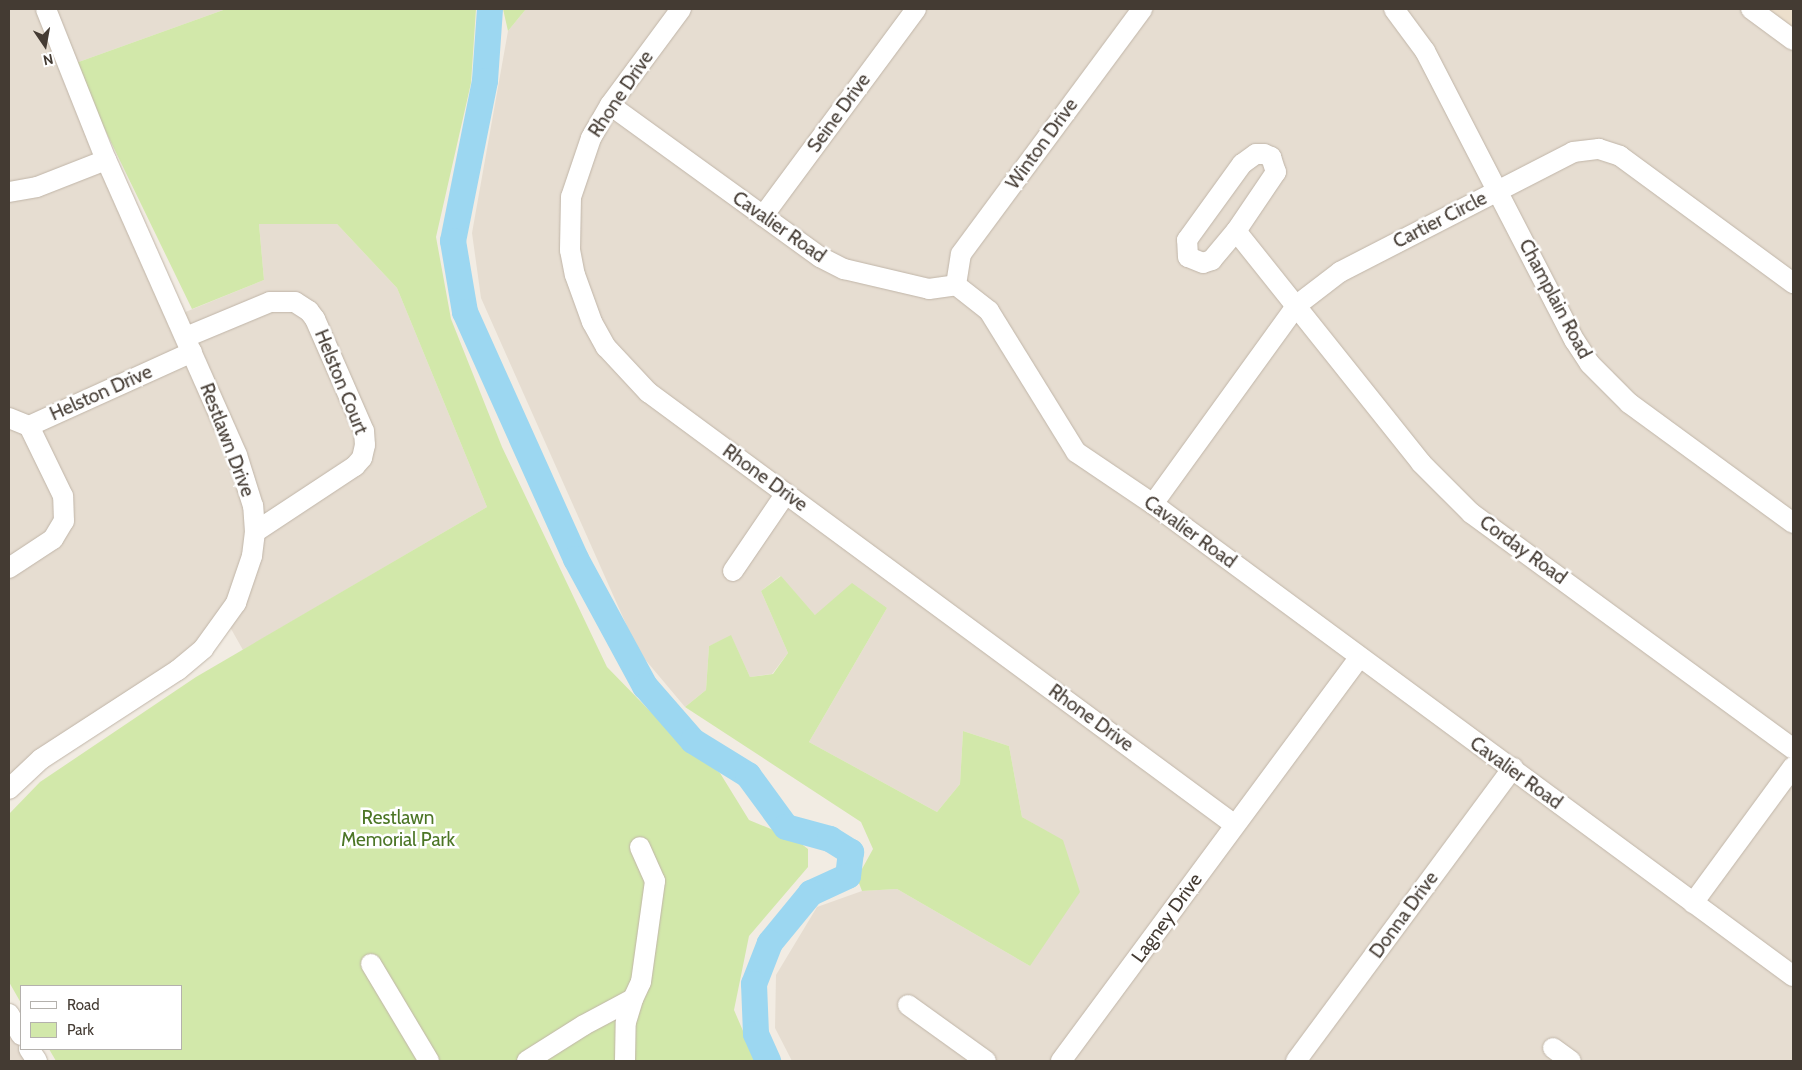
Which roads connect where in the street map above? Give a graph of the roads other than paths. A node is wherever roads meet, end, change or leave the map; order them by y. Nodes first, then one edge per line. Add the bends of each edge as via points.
1 (46, 9) edge
2 (681, 9) edge
3 (916, 9) edge
4 (1142, 9) edge
5 (1394, 9) edge
6 (1751, 9) edge
7 (1793, 40) edge
8 (610, 106) junction
9 (106, 160) junction
10 (1498, 191) junction
11 (9, 192) edge
12 (763, 216) junction
13 (1236, 231) junction
14 (1793, 283) edge
15 (956, 285) junction
16 (1297, 304) junction
17 (189, 345) junction
18 (9, 418) edge
19 (28, 426) junction
20 (786, 493) junction
21 (1153, 504) junction
22 (1793, 523) edge
23 (255, 532) junction
24 (9, 568) edge
25 (733, 571) dead end
26 (1359, 658) junction
27 (1793, 749) edge
28 (1793, 767) edge
29 (1512, 768) junction
30 (9, 789) edge
31 (1235, 825) junction
32 (640, 847) dead end
33 (1693, 903) junction
34 (371, 964) dead end
35 (1793, 976) edge
36 (633, 999) junction
37 (908, 1005) dead end
38 (9, 1014) edge
39 (20, 1033) edge
40 (1553, 1048) dead end
41 (31, 1050) edge
42 (37, 1061) edge
43 (430, 1061) edge
44 (526, 1061) edge
45 (625, 1061) edge
46 (986, 1061) edge
47 (1061, 1061) edge
48 (1296, 1061) edge
49 (1571, 1061) edge

1 - 9 street, Restlawn Drive
2 - 8 street, Rhone Drive
3 - 12 street, Seine Drive
4 - 15 street, Winton Drive via 961,254
5 - 10 street, Champlain Road via 1425,50
6 - 7 street
8 - 12 street, Cavalier Road
8 - 20 street, Rhone Drive via 591,138 571,197 570,250 582,299 592,322 606,348 648,392
9 - 11 street via 37,187
9 - 17 street, Restlawn Drive
10 - 14 street, Cartier Circle via 1573,152 1587,149 1609,151
10 - 16 street, Cartier Circle via 1340,272
10 - 22 street, Champlain Road via 1590,364 1629,403
12 - 15 street, Cavalier Road via 820,257 844,269 929,289
13 - 13 street via 1276,172 1271,158 1264,154 1256,154 1242,164 1187,240 1188,257 1203,263 1212,260
13 - 16 street, Corday Road
15 - 21 street, Cavalier Road via 989,311 1069,445
16 - 21 street, Cartier Circle
16 - 27 street, Corday Road via 1421,463 1471,512
17 - 19 street, Helston Drive
17 - 23 street, Restlawn Drive via 237,455 253,506
17 - 23 street, Helston Court via 270,302 295,302 309,311 314,319 364,431 366,445 355,466
18 - 19 street, Helston Drive
19 - 24 street via 63,496 64,521 54,539
20 - 25 street
20 - 31 street, Rhone Drive
21 - 26 street, Cavalier Road
23 - 30 street, Restlawn Drive via 252,556 236,603 203,649 178,670 41,759
26 - 29 street, Cavalier Road
26 - 31 street, Lagney Drive
28 - 33 street
29 - 33 street, Cavalier Road
29 - 48 street, Donna Drive
31 - 47 street, Lagney Drive
32 - 36 street via 655,881 641,982
33 - 35 street, Cavalier Road
34 - 43 street
36 - 44 street
36 - 45 street via 626,1022
37 - 46 street
38 - 39 street
40 - 49 street
41 - 42 street

